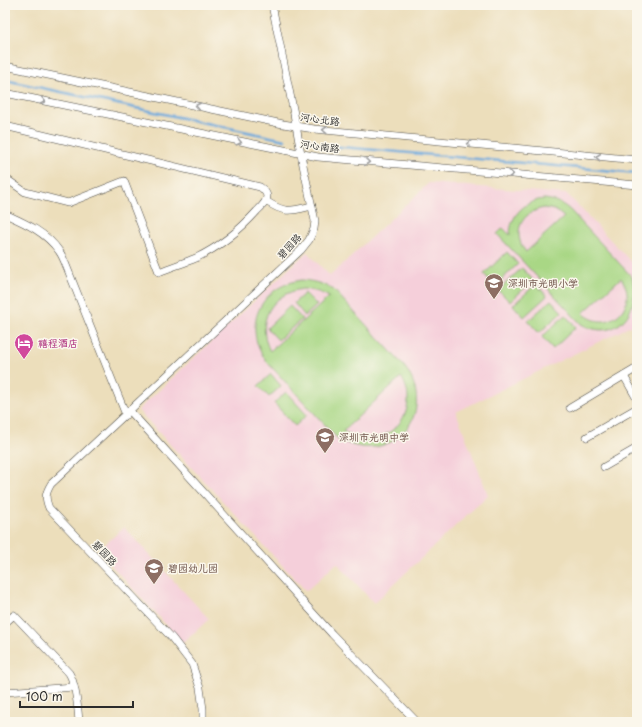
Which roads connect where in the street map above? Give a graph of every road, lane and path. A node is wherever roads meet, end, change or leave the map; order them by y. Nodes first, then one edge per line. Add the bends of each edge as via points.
1 (272, 5) edge
2 (5, 66) edge
3 (5, 93) edge
4 (5, 126) edge
5 (296, 126) junction
6 (301, 154) junction
7 (637, 160) edge
8 (5, 178) edge
9 (637, 185) edge
10 (266, 201) junction
11 (312, 206) junction
12 (5, 214) edge
13 (637, 368) edge
14 (624, 376) junction
15 (637, 399) edge
16 (570, 408) dead end
17 (637, 408) edge
18 (128, 413) junction
19 (587, 437) dead end
20 (637, 448) edge
21 (604, 467) dead end
22 (5, 623) edge
23 (74, 686) junction
24 (5, 692) edge
25 (79, 722) edge
26 (203, 722) edge
27 (417, 722) edge

1 - 5 street, 碧园路
5 -> 2 street, 河心北路
3 -> 6 street, 河心南路
4 - 10 street via 260,187 267,195
5 - 6 street, 碧园路
7 -> 5 street, 河心北路
6 -> 9 street, 河心南路
6 - 11 street, 碧园路
8 - 10 street via 25,192 68,203 124,181 159,272 215,247 247,222
10 - 11 street via 287,211
11 - 18 street, 碧园路 via 314,229 301,250
12 - 18 street via 38,231 59,251
13 - 14 street
14 - 15 street
14 - 16 street
17 - 19 street
18 - 26 street, 碧园路 via 51,484 46,492 46,500 49,508 172,638 192,664 200,688
18 - 27 street
20 - 21 street
22 - 23 street via 14,615 69,673
23 - 24 street
23 - 25 street

